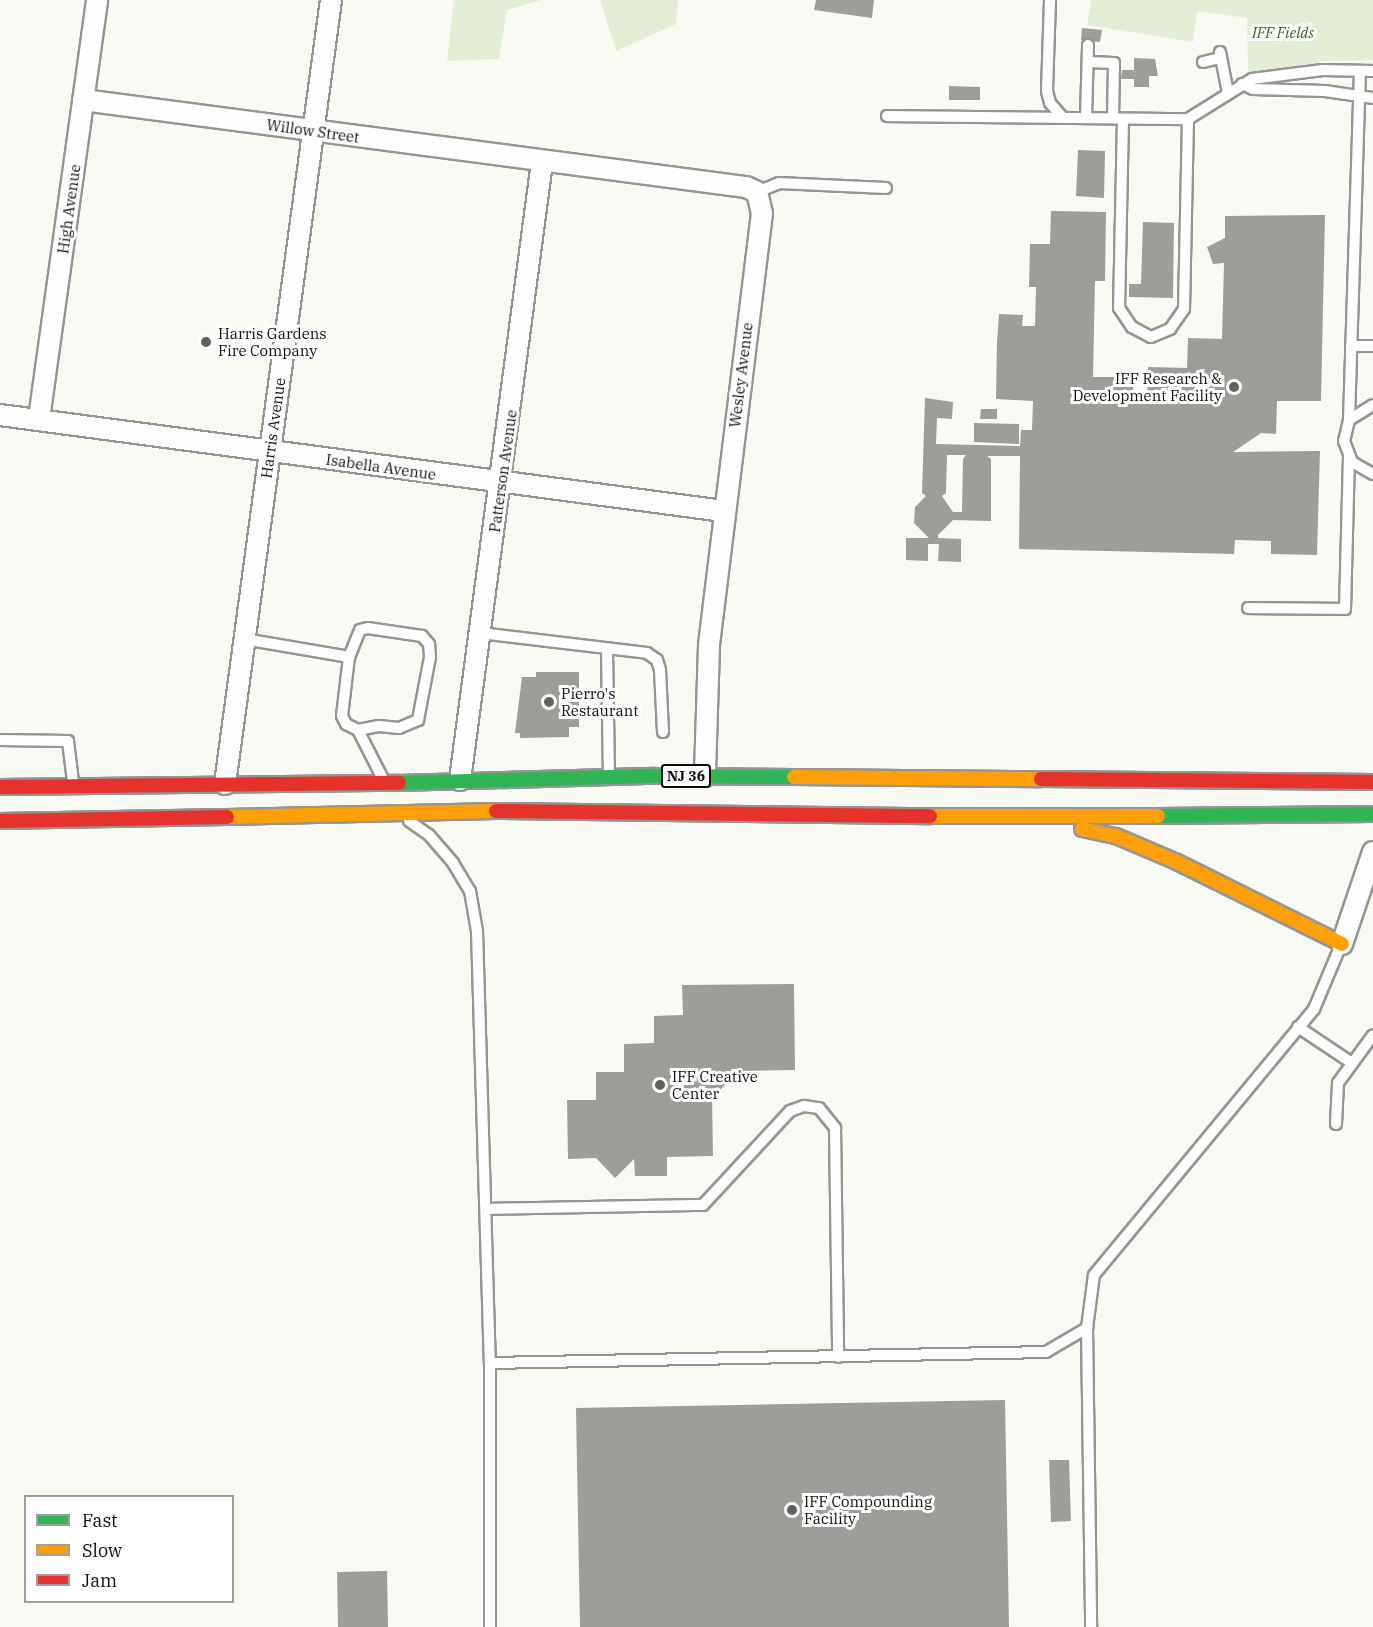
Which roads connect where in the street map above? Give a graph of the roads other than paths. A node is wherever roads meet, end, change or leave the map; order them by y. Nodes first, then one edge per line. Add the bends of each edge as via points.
1 (98, 0) edge
2 (331, 0) edge
3 (1050, 0) edge
4 (1088, 45) dead end
5 (1088, 62) junction
6 (1203, 62) dead end
7 (1360, 71) junction
8 (1373, 71) edge
9 (1242, 84) junction
10 (1228, 93) junction
11 (1360, 96) junction
12 (1373, 98) edge
13 (83, 100) junction
14 (887, 116) dead end
15 (1062, 117) junction
16 (1086, 118) junction
17 (1118, 118) junction
18 (1188, 119) junction
19 (314, 130) junction
20 (542, 162) junction
21 (886, 188) dead end
22 (757, 192) junction
23 (1352, 346) junction
24 (1373, 346) edge
25 (1373, 405) edge
26 (0, 415) edge
27 (39, 419) junction
28 (1349, 420) junction
29 (270, 452) junction
30 (1349, 456) junction
31 (1373, 474) edge
32 (501, 483) junction
33 (723, 511) junction
34 (1248, 608) dead end
35 (480, 633) junction
36 (244, 639) junction
37 (607, 650) junction
38 (349, 657) junction
39 (358, 730) junction
40 (663, 732) dead end
41 (0, 740) edge
42 (705, 776) junction
43 (609, 778) junction
44 (460, 780) junction
45 (384, 782) junction
46 (1373, 782) edge
47 (225, 784) junction
48 (74, 786) junction
49 (0, 787) edge
50 (400, 814) junction
51 (1373, 814) edge
52 (1030, 817) junction
53 (0, 821) edge
54 (1373, 852) edge
55 (1342, 944) junction
56 (1298, 1027) junction
57 (1373, 1035) edge
58 (1352, 1063) junction
59 (1336, 1124) dead end
60 (487, 1209) junction
61 (1087, 1328) junction
62 (838, 1357) junction
63 (490, 1363) junction
64 (490, 1627) edge
65 (1091, 1627) edge

1 - 13 street, High Avenue
2 - 19 street, Harris Avenue
3 - 15 lane via 1047,91 1050,103
4 - 5 lane
5 - 16 lane
5 - 17 lane via 1114,63
6 - 10 lane via 1221,55
7 - 8 lane
7 - 9 lane via 1322,70 1252,79
7 - 11 lane
9 - 10 lane
9 - 11 lane via 1253,89
10 - 18 lane
11 - 12 lane
11 - 23 lane
13 - 19 street, Willow Street
13 - 27 street, High Avenue
14 - 15 lane
15 - 16 lane
16 - 17 lane
17 - 18 lane
17 - 18 lane via 1119,308 1132,327 1151,337 1170,329 1184,309
19 - 20 street, Willow Street
19 - 29 street, Harris Avenue
20 - 22 street via 746,187
20 - 32 street, Patterson Avenue
21 - 22 lane via 779,183
22 - 33 street, Wesley Avenue via 762,213
23 - 24 lane
23 - 28 lane
25 - 28 lane
26 - 27 street, Isabella Avenue
27 - 29 street, Isabella Avenue
28 - 30 lane via 1344,441
29 - 32 street, Isabella Avenue
29 - 36 street, Harris Avenue
30 - 31 lane via 1361,469
30 - 34 lane via 1345,609
32 - 33 street, Isabella Avenue
32 - 35 street, Patterson Avenue
33 - 42 street, Wesley Avenue via 709,646
35 - 37 lane
35 - 44 street, Patterson Avenue
36 - 38 lane
36 - 47 street, Harris Avenue
37 - 40 lane via 647,653 657,660
37 - 43 lane
38 - 39 lane via 342,716 346,724
38 - 39 lane via 360,630 368,628 422,636 429,644 418,720 399,728
39 - 45 lane
41 - 48 lane via 68,741
42 - 43 highway, NJ 36
42 - 46 highway, NJ 36
43 - 44 highway, NJ 36
44 - 45 highway, NJ 36
45 - 47 highway, NJ 36
47 - 48 highway, NJ 36
48 - 49 highway, NJ 36
50 - 52 highway via 514,811
50 - 53 highway
50 - 60 lane via 429,835 470,891 477,931
51 - 52 highway
52 - 55 highway via 1116,836
54 - 55 street
55 - 56 lane via 1314,1009
56 - 58 lane
56 - 61 lane via 1094,1275
57 - 58 lane
58 - 59 lane via 1338,1083
60 - 62 lane via 703,1206 790,1111 804,1106 819,1108 835,1128
60 - 63 lane
61 - 62 lane via 1046,1352
61 - 65 lane
62 - 63 lane
63 - 64 lane

